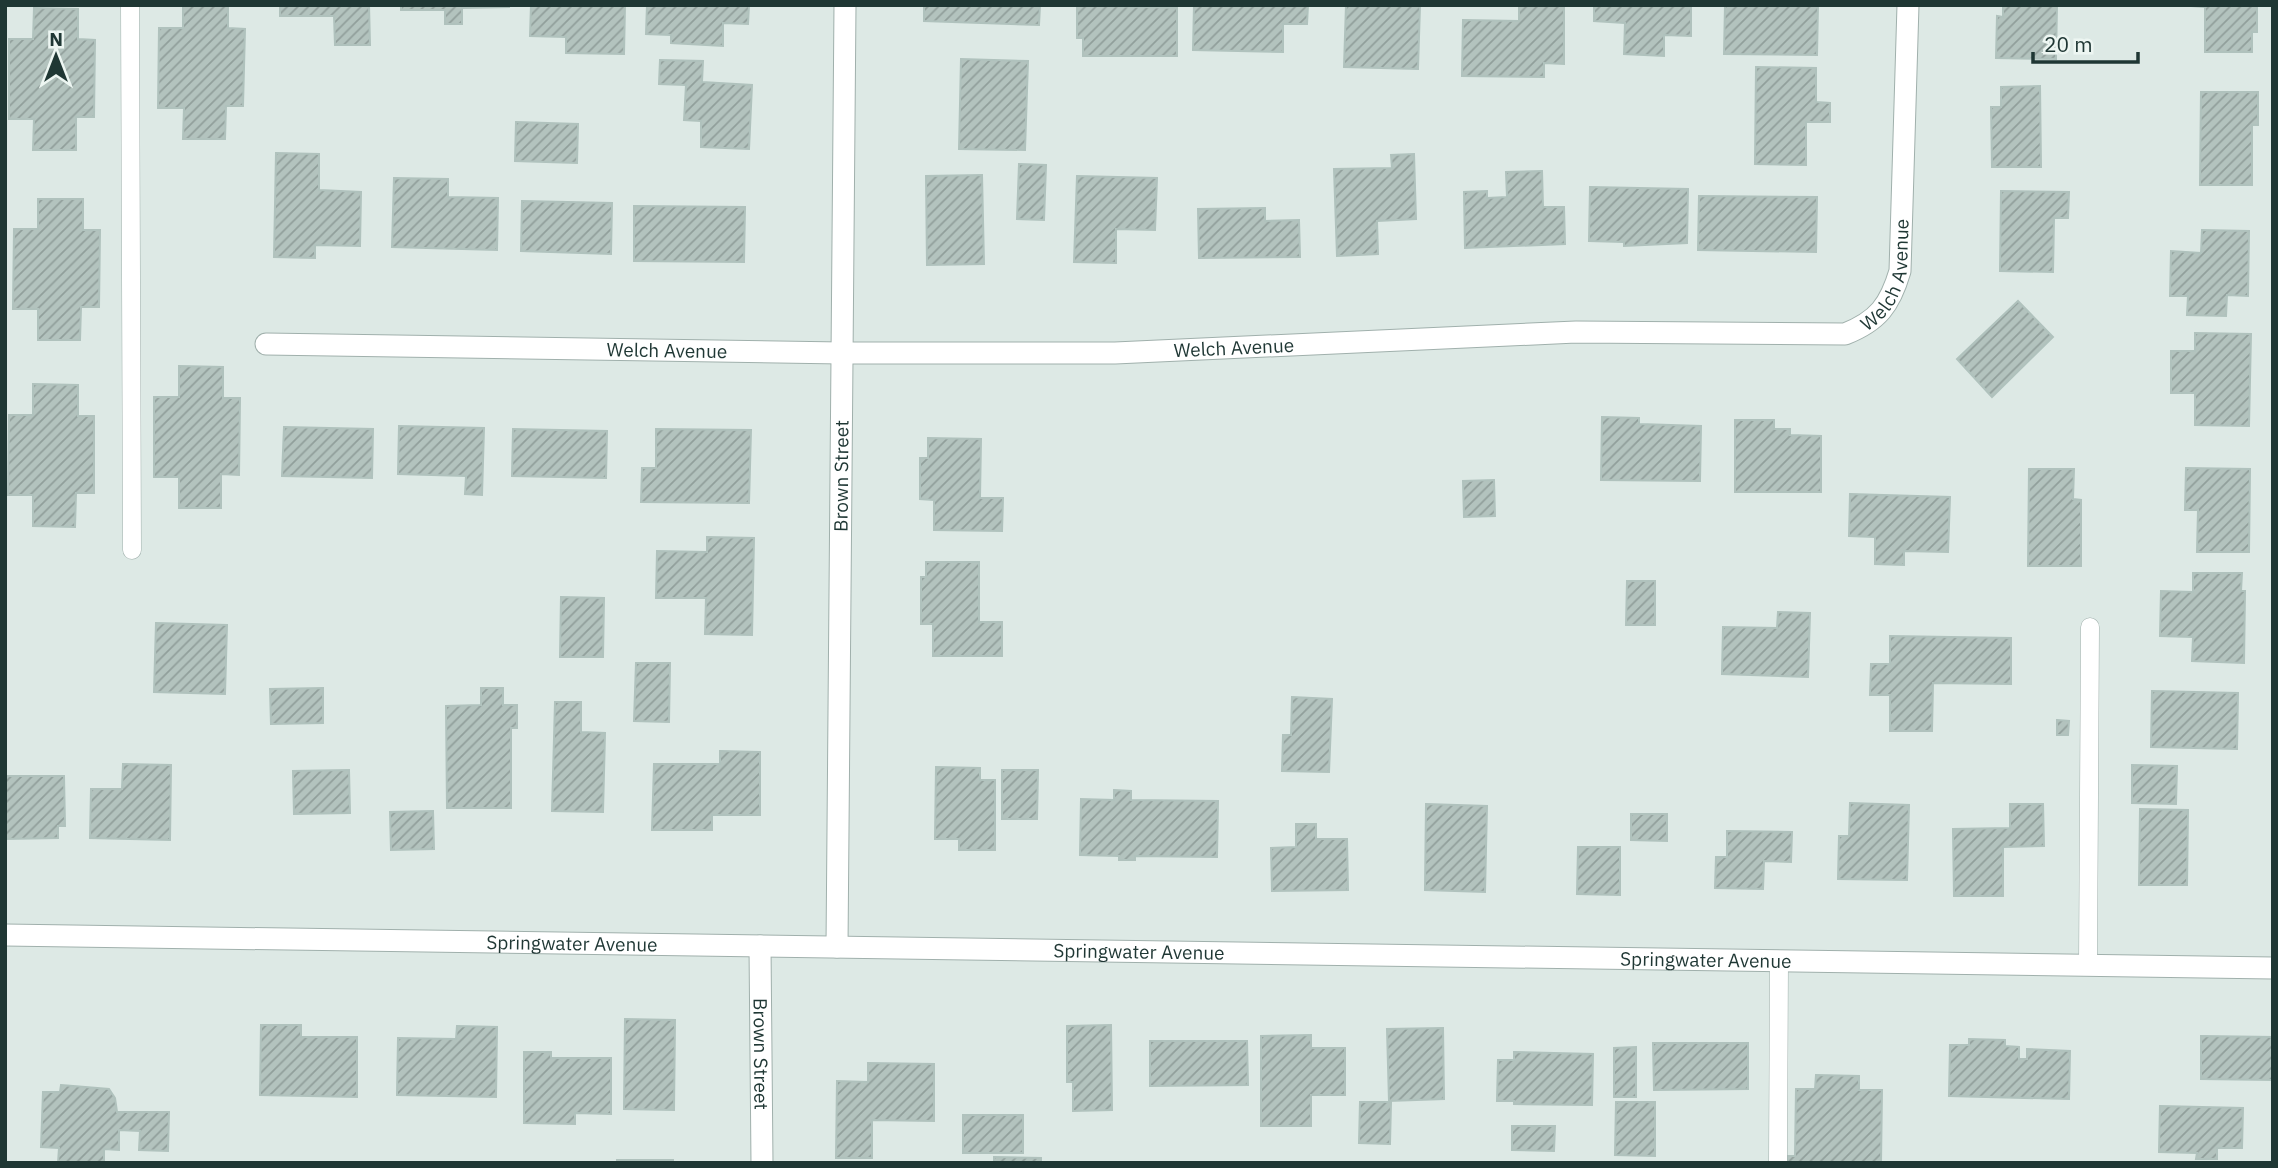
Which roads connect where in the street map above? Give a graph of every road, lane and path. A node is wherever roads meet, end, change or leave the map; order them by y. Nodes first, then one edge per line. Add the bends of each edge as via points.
1 (130, 5) edge
2 (845, 5) edge
3 (1908, 5) edge
4 (266, 344) dead end
5 (842, 353) junction
6 (132, 550) dead end
7 (2090, 627) dead end
8 (5, 935) edge
9 (760, 946) junction
10 (836, 947) junction
11 (1779, 961) junction
12 (2088, 965) junction
13 (2273, 968) edge
14 (762, 1163) edge
15 (1778, 1163) edge

1 - 6 lane
2 - 5 street, Brown Street
3 - 5 street, Welch Avenue via 1900,271 1893,294 1870,324 1845,334 1576,332 1115,353
4 - 5 street, Welch Avenue
5 - 10 street, Brown Street
7 - 12 lane
8 - 9 street, Springwater Avenue
9 - 10 street, Springwater Avenue
9 - 14 street, Brown Street
10 - 11 street, Springwater Avenue
11 - 12 street, Springwater Avenue
11 - 15 lane
12 - 13 street, Springwater Avenue

